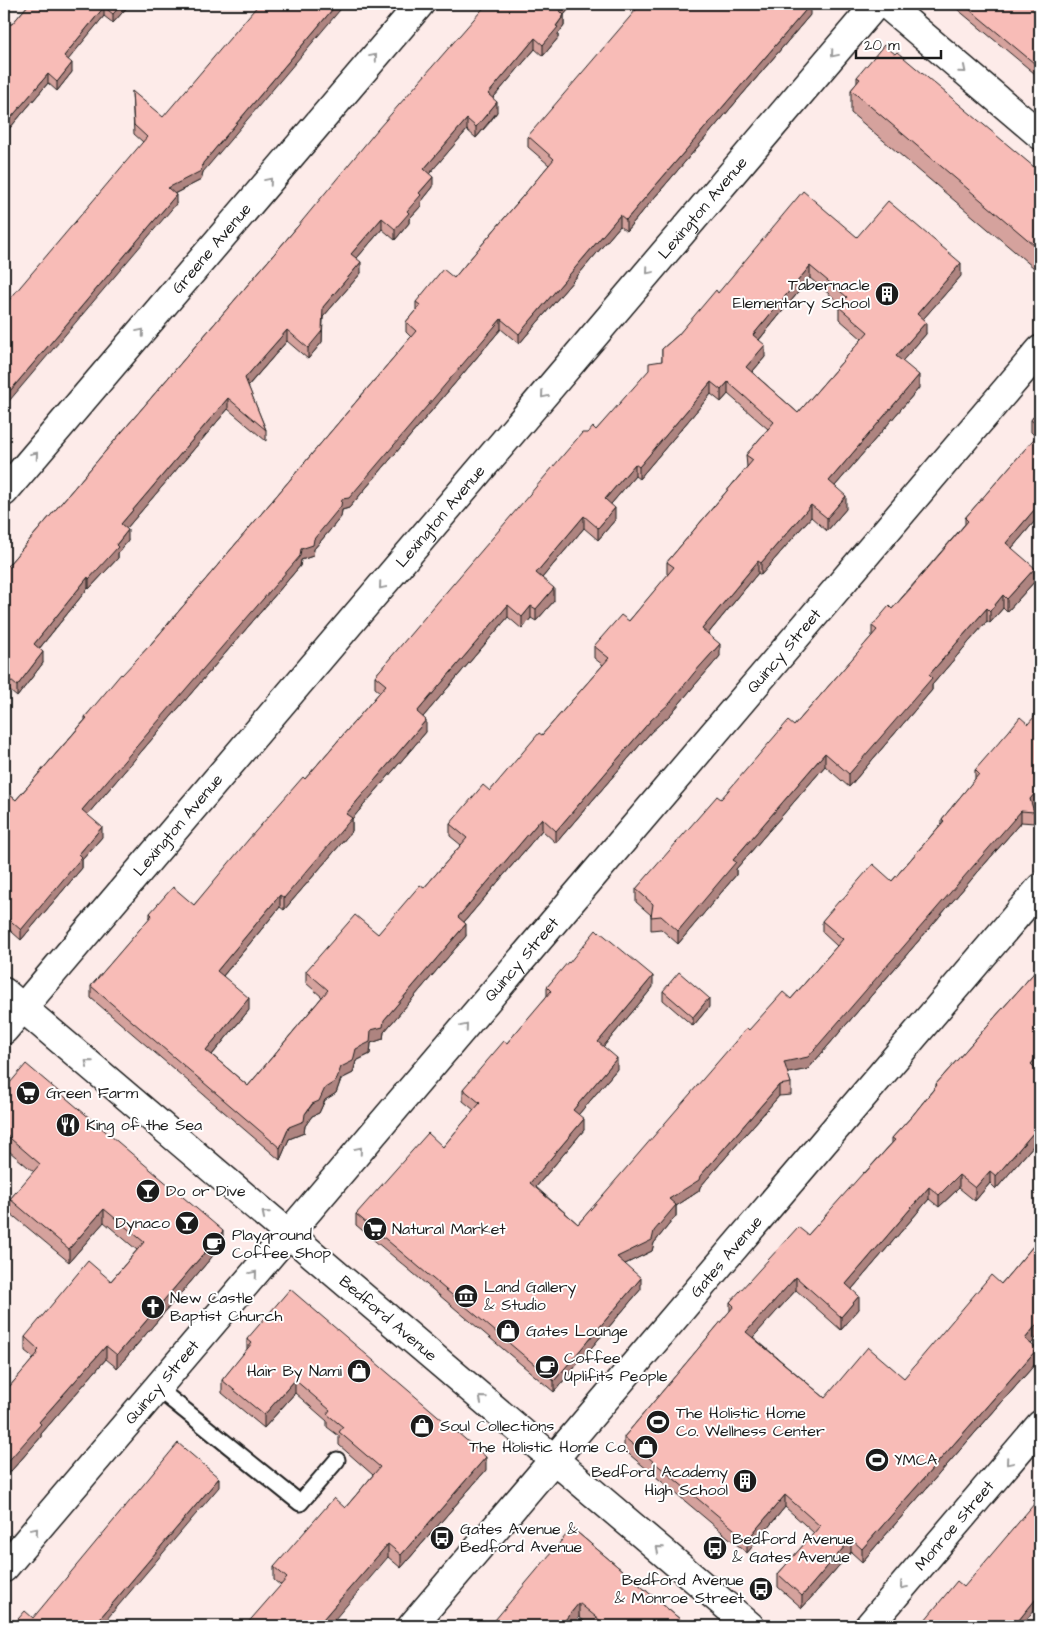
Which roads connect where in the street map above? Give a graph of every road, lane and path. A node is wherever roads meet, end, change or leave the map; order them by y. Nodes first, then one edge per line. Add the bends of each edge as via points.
1 (420, 4) edge
2 (876, 4) edge
3 (886, 4) edge
4 (1040, 135) edge
5 (1040, 350) edge
6 (4, 492) edge
7 (1040, 888) edge
8 (13, 1000) edge
9 (4, 1030) edge
10 (288, 1234) junction
11 (158, 1388) junction
12 (1040, 1425) edge
13 (337, 1460) dead end
14 (553, 1460) junction
15 (4, 1568) edge
16 (412, 1626) edge
17 (750, 1626) edge
18 (869, 1626) edge

6 -> 1 street, Greene Avenue
2 -> 8 street, Lexington Avenue
3 -> 4 street
10 -> 5 street, Quincy Street
7 - 14 street, Gates Avenue
8 - 9 street, Lexington Avenue
10 -> 8 street, Bedford Avenue
11 -> 10 street, Quincy Street
14 -> 10 street, Bedford Avenue
11 - 13 lane via 300,1503
15 -> 11 street, Quincy Street
12 -> 18 street, Monroe Street
14 - 16 street, Gates Avenue
17 -> 14 street, Bedford Avenue

